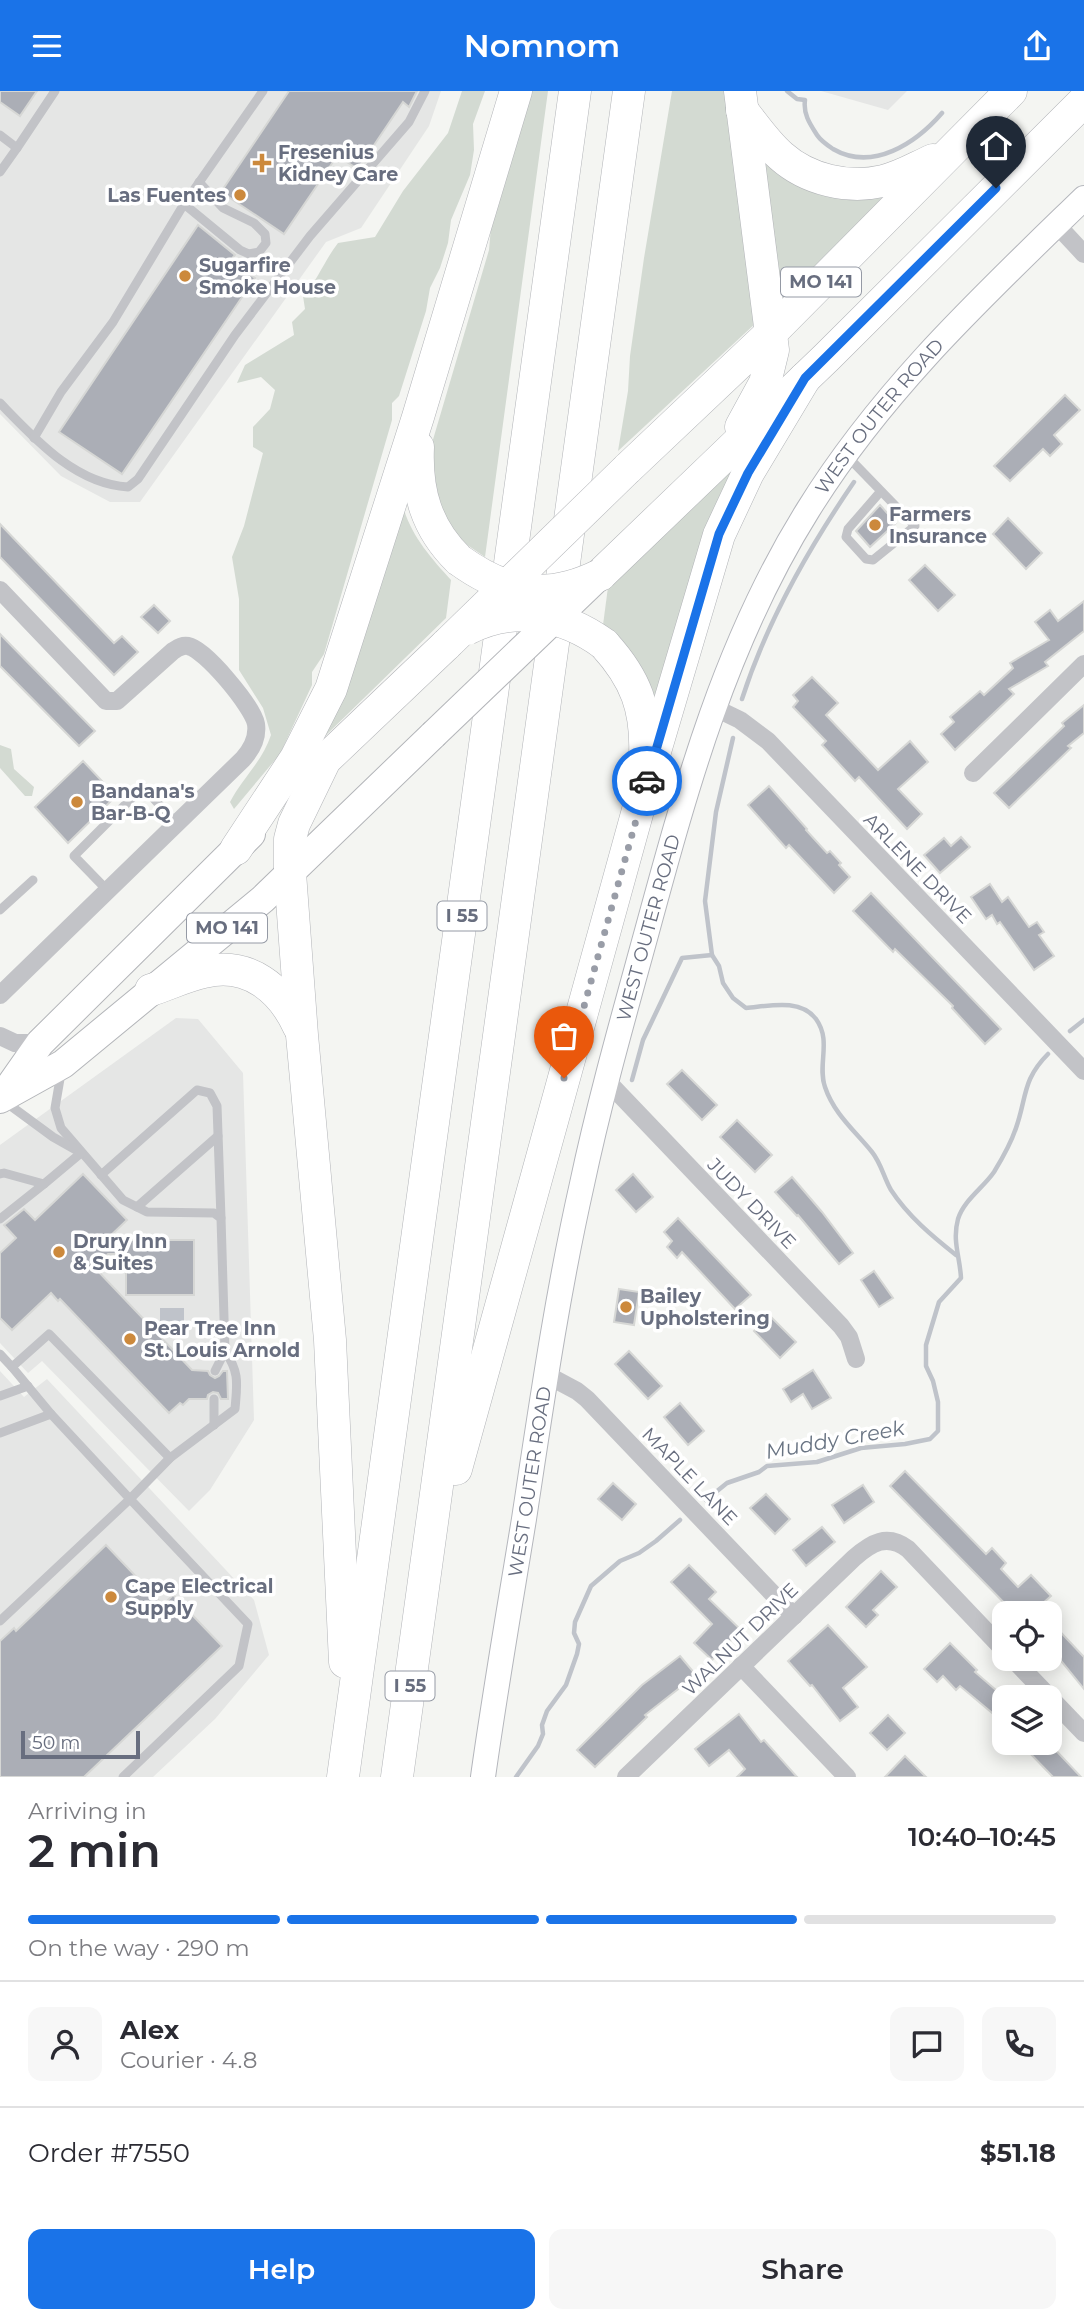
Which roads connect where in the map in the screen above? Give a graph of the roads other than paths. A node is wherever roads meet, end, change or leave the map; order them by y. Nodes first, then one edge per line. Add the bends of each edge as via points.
1 (55, 91) edge
2 (263, 91) edge
3 (425, 91) edge
4 (516, 91) edge
5 (575, 91) edge
6 (629, 91) edge
7 (1011, 91) edge
8 (741, 100) edge
9 (1084, 101) edge
10 (0, 135) edge
11 (17, 148) junction
12 (950, 151) junction
13 (0, 172) edge
14 (199, 182) junction
15 (1084, 198) edge
16 (184, 204) junction
17 (1057, 225) junction
18 (1084, 254) edge
19 (773, 331) junction
20 (805, 378) junction
21 (0, 403) edge
22 (418, 417) junction
23 (34, 438) junction
24 (727, 453) junction
25 (845, 454) junction
26 (881, 491) junction
27 (607, 568) junction
28 (507, 586) junction
29 (0, 590) edge
30 (555, 619) junction
31 (452, 639) junction
32 (1084, 664) edge
33 (713, 707) junction
34 (325, 760) junction
35 (973, 773) dead end
36 (643, 792) junction
37 (177, 824) junction
38 (236, 849) junction
39 (290, 873) junction
40 (33, 880) dead end
41 (108, 891) junction
42 (0, 910) edge
43 (152, 990) junction
44 (0, 995) edge
45 (302, 1035) junction
46 (0, 1036) edge
47 (40, 1043) junction
48 (63, 1064) junction
49 (1084, 1071) edge
50 (607, 1081) junction
51 (1, 1099) edge
52 (218, 1136) junction
53 (81, 1153) junction
54 (0, 1174) edge
55 (101, 1175) junction
56 (44, 1184) junction
57 (137, 1207) junction
58 (221, 1218) junction
59 (0, 1219) edge
60 (225, 1351) junction
61 (0, 1354) edge
62 (856, 1360) dead end
63 (12, 1367) junction
64 (215, 1371) dead end
65 (547, 1375) junction
66 (28, 1386) junction
67 (0, 1396) edge
68 (214, 1399) dead end
69 (51, 1414) junction
70 (214, 1425) junction
71 (0, 1433) edge
72 (170, 1458) junction
73 (130, 1499) junction
74 (422, 1595) junction
75 (794, 1616) junction
76 (0, 1621) edge
77 (992, 1637) edge
78 (741, 1666) junction
79 (1025, 1671) edge
80 (1084, 1733) edge
81 (349, 1741) junction
82 (124, 1777) edge
83 (344, 1777) edge
84 (397, 1777) edge
85 (483, 1777) edge
86 (626, 1777) edge
87 (847, 1777) edge

1 - 11 lane
2 - 14 lane
3 - 23 lane via 409,122 310,236 235,335 138,479 128,487 85,477
4 - 22 highway
5 - 81 highway, I 55
6 - 74 highway, I 55
7 - 12 highway, MO 141
8 - 12 highway via 779,155 813,176 837,183 885,181
8 - 19 highway
9 - 20 highway, MO 141
10 - 11 lane
11 - 13 lane
12 - 19 highway, MO 141
14 - 16 lane
14 - 16 lane via 223,208 254,223 265,234 259,252 240,250
15 - 17 street, WEST OUTER ROAD
16 - 23 lane via 119,312
17 - 18 street
17 - 25 street, WEST OUTER ROAD via 938,341
19 - 24 highway via 765,383
19 - 28 highway, MO 141, bridge
20 - 24 highway, MO 141
20 - 36 highway via 748,473 719,534
21 - 23 lane
22 - 28 highway, bridge via 417,461 424,510 458,560
22 - 38 highway via 331,689 296,758
24 - 27 highway, MO 141
25 - 26 lane
25 - 33 street, WEST OUTER ROAD via 772,572
26 - 26 lane via 915,526 873,560 866,559 846,537
27 - 28 highway, bridge via 569,589
27 - 30 main road, MO 141, bridge
28 - 31 highway, MO 141, bridge
29 - 37 street via 106,701 121,698 184,646 196,650 233,686 253,713 256,732 250,751
30 - 31 highway, bridge via 503,616
30 - 36 highway, bridge via 579,627 604,644 634,685 646,733
30 - 39 main road, MO 141, bridge
31 - 34 highway, MO 141
32 - 35 street
33 - 49 street, ARLENE DRIVE via 768,741
33 - 50 street, WEST OUTER ROAD
34 - 38 main road, MO 141
34 - 39 highway via 294,824
36 - 74 highway
37 - 41 street
37 - 41 lane via 143,787 74,856
38 - 47 main road, MO 141
39 - 43 main road, MO 141
39 - 45 highway
40 - 42 lane
41 - 44 street
43 - 45 highway via 205,971 232,969 257,976 290,1008
43 - 48 main road, MO 141
45 - 81 highway via 330,1340
46 - 47 street via 15,1043
47 - 51 main road, MO 141
48 - 51 main road, MO 141
48 - 53 lane via 55,1108 61,1128
50 - 62 street, JUDY DRIVE via 841,1326
50 - 65 street, WEST OUTER ROAD via 574,1222
51 - 53 lane
52 - 55 lane via 217,1106 210,1093 197,1090
52 - 57 lane
52 - 58 lane
53 - 55 lane
53 - 56 lane
54 - 56 lane
55 - 57 lane via 123,1200
56 - 59 lane
57 - 58 lane via 147,1212 214,1213
58 - 60 lane
60 - 64 lane
60 - 70 lane via 237,1375 235,1409
61 - 63 lane
63 - 66 lane
63 - 72 lane via 49,1334
65 - 75 street, MAPLE LANE via 587,1399
65 - 85 street, WEST OUTER ROAD
66 - 67 lane
66 - 69 lane
68 - 70 lane
69 - 71 lane
69 - 73 lane
70 - 72 lane
72 - 73 lane
73 - 76 lane
73 - 82 lane via 248,1625 239,1666
74 - 84 highway, I 55
75 - 77 street, WALNUT DRIVE via 872,1543 887,1540 908,1549
75 - 78 street, WALNUT DRIVE
78 - 86 street, WALNUT DRIVE
78 - 87 street
79 - 80 street
81 - 83 highway, I 55

